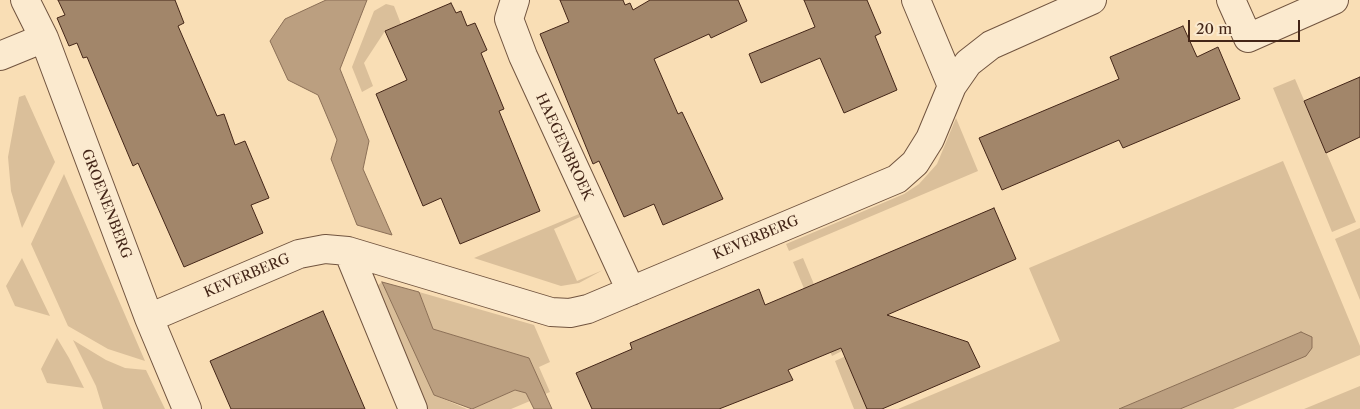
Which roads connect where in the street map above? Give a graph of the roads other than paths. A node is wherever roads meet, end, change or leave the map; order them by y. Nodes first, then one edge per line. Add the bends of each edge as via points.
1 (25, 0) edge
2 (515, 0) edge
3 (916, 0) edge
4 (1092, 0) edge
5 (1231, 0) edge
6 (1334, 0) edge
7 (44, 38) junction
8 (0, 56) edge
9 (952, 86) junction
10 (348, 251) junction
11 (631, 291) junction
12 (149, 318) junction
13 (187, 409) edge
14 (413, 409) edge

1 - 7 street, GROENENBERG
2 - 11 street, HAEGENBROEK via 509,19 523,56
3 - 9 street
4 - 9 street, KEVERBERG via 991,45 968,63
5 - 6 street via 1248,38
7 - 8 street
7 - 12 street, GROENENBERG
9 - 11 street, KEVERBERG via 915,164 896,179
10 - 11 street, KEVERBERG via 551,312 570,313 588,309
10 - 12 street, KEVERBERG via 325,249 299,254
10 - 14 street
12 - 13 street, GROENENBERG

